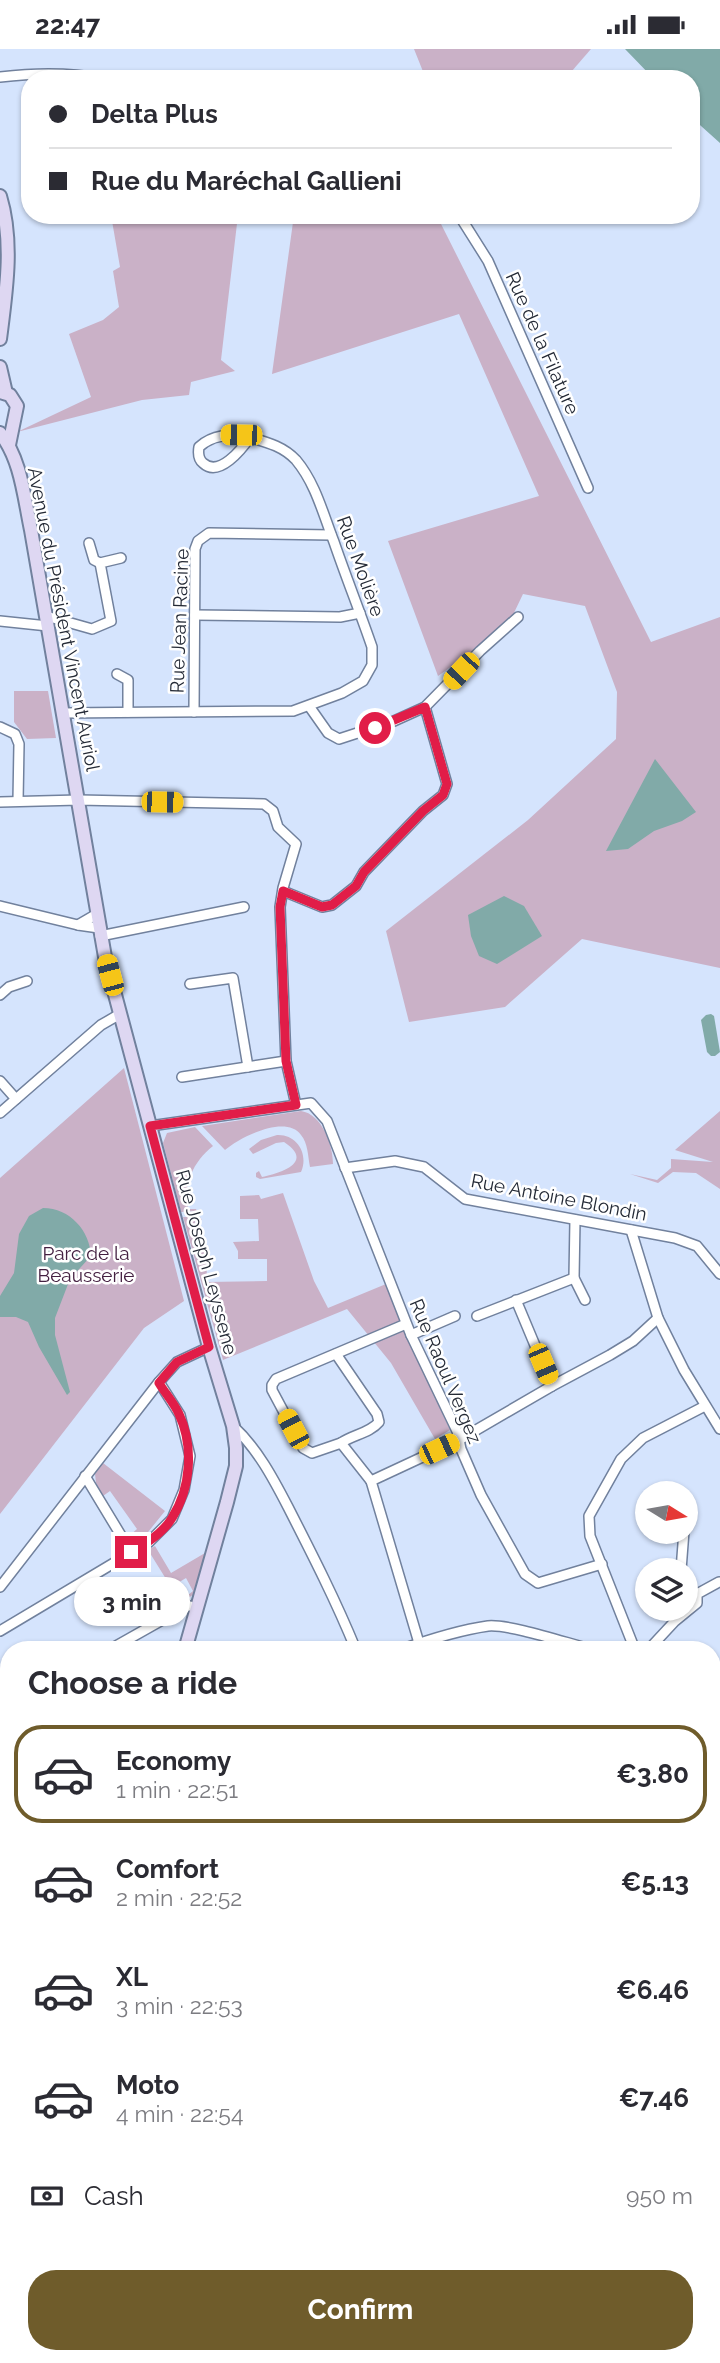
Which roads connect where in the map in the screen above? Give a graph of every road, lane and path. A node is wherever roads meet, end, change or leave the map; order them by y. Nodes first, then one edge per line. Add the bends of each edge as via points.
1 (21, 74) edge
2 (0, 77) edge
3 (1, 203) edge
4 (465, 224) edge
5 (0, 339) edge
6 (0, 367) edge
7 (3, 393) edge
8 (13, 420) junction
9 (0, 426) edge
10 (0, 433) edge
11 (250, 437) junction
12 (9, 445) junction
13 (588, 488) dead end
14 (331, 535) junction
15 (89, 543) dead end
16 (121, 558) dead end
17 (100, 563) junction
18 (360, 613) junction
19 (195, 615) junction
20 (518, 617) dead end
21 (0, 621) edge
22 (47, 621) junction
23 (117, 674) dead end
24 (309, 706) junction
25 (425, 707) junction
26 (128, 712) junction
27 (194, 712) junction
28 (63, 713) junction
29 (0, 727) edge
30 (79, 800) junction
31 (0, 801) edge
32 (18, 801) junction
33 (283, 891) junction
34 (0, 906) edge
35 (244, 907) dead end
36 (97, 913) junction
37 (78, 925) junction
38 (100, 932) junction
39 (27, 981) dead end
40 (190, 984) dead end
41 (0, 995) edge
42 (120, 1014) junction
43 (286, 1061) junction
44 (248, 1067) junction
45 (182, 1077) dead end
46 (0, 1081) edge
47 (16, 1099) junction
48 (296, 1105) junction
49 (0, 1113) edge
50 (150, 1126) junction
51 (345, 1168) junction
52 (575, 1220) junction
53 (631, 1230) junction
54 (720, 1274) edge
55 (574, 1278) junction
56 (516, 1300) junction
57 (585, 1300) dead end
58 (455, 1316) dead end
59 (477, 1316) dead end
60 (658, 1318) junction
61 (407, 1324) junction
62 (411, 1335) junction
63 (209, 1347) junction
64 (336, 1354) junction
65 (159, 1383) junction
66 (552, 1386) junction
67 (705, 1406) junction
68 (233, 1426) junction
69 (720, 1429) edge
70 (459, 1440) junction
71 (341, 1443) junction
72 (236, 1448) junction
73 (255, 1452) junction
74 (85, 1476) junction
75 (371, 1481) junction
76 (131, 1552) junction
77 (602, 1564) junction
78 (719, 1582) edge
79 (174, 1586) dead end
80 (0, 1587) edge
81 (698, 1593) edge
82 (192, 1607) junction
83 (675, 1621) edge
84 (0, 1631) edge
85 (129, 1641) edge
86 (186, 1641) edge
87 (352, 1641) edge
88 (425, 1641) edge
89 (439, 1641) edge
90 (559, 1641) edge
91 (632, 1641) edge
92 (656, 1641) edge

1 - 2 street
3 - 5 street via 8,244
4 - 13 street, Rue de la Filature via 488,261
6 - 7 street
7 - 8 street via 14,399 17,407
8 - 9 street
8 - 12 street, Avenue du Président Vincent Auriol
10 - 12 street, Avenue du Président Vincent Auriol
11 - 11 street, Rue Molière via 224,435 205,441 198,455 202,463 219,467 241,451
11 - 14 street, Rue Molière via 275,444 294,458 312,484
12 - 22 street, Avenue du Président Vincent Auriol via 21,481
14 - 18 street, Rue Molière
14 - 19 street, Rue Jean Racine via 203,536 195,549
15 - 17 street via 94,560
16 - 17 street
17 - 22 street via 111,621 92,629
18 - 19 street via 340,617
18 - 24 street, Rue Molière via 372,647 372,665 363,681
19 - 27 street, Rue Jean Racine
20 - 25 street
21 - 22 street
22 - 28 street, Avenue du Président Vincent Auriol
23 - 26 street via 128,680
24 - 25 street via 328,733 339,739
24 - 27 street, Rue Molière via 293,711
25 - 33 street via 447,784 443,795 332,905 322,907
26 - 27 street, Rue Molière
26 - 28 street, Rue Molière
28 - 30 street, Avenue du Président Vincent Auriol
29 - 32 street via 15,733 19,744
30 - 32 street
30 - 33 street via 264,804 296,844
30 - 36 street, Rue Joseph Leyssene
31 - 32 street
33 - 43 street
34 - 37 street
35 - 38 street
36 - 37 street
36 - 38 street, Rue Joseph Leyssene
37 - 38 street
38 - 42 street, Rue Joseph Leyssene
39 - 41 street
40 - 44 street via 233,978
42 - 47 street via 101,1025
42 - 50 street, Rue Joseph Leyssene
43 - 44 street
43 - 48 street
44 - 45 street
46 - 47 street
47 - 49 street
48 - 50 street
48 - 51 street, Rue Raoul Vergez via 311,1103 327,1121
50 - 63 street, Rue Joseph Leyssene
51 - 52 street, Rue Antoine Blondin via 395,1161 424,1167 465,1199
51 - 61 street, Rue Raoul Vergez
52 - 53 street, Rue Antoine Blondin
52 - 55 street
53 - 54 street, Rue Antoine Blondin via 697,1246
53 - 60 street
55 - 56 street
55 - 57 street
56 - 59 street
56 - 66 street
58 - 62 street
60 - 66 street via 633,1341
60 - 67 street
61 - 62 street, Rue Raoul Vergez
61 - 64 street
62 - 70 street, Rue Raoul Vergez
63 - 65 street via 177,1362
63 - 68 street, Rue Joseph Leyssene
64 - 71 street via 379,1422
64 - 71 street via 276,1378 272,1389 303,1448 312,1453
65 - 74 street
65 - 76 street via 180,1415 190,1456 184,1490 172,1519
66 - 70 street
67 - 69 street
67 - 77 street via 643,1438 621,1459 589,1516 590,1536
68 - 72 street, Rue Joseph Leyssene
68 - 73 street
70 - 75 street
70 - 77 street, Rue Raoul Vergez via 481,1495 525,1574 538,1583
71 - 75 street
72 - 73 street
72 - 82 street, Rue Joseph Leyssene via 228,1502
73 - 87 street via 315,1557
74 - 76 street
74 - 80 street
75 - 88 street
76 - 84 street
77 - 91 street
78 - 81 street
79 - 82 street
82 - 85 street
82 - 86 street, Rue Joseph Leyssene
83 - 92 street
89 - 90 street via 490,1626

